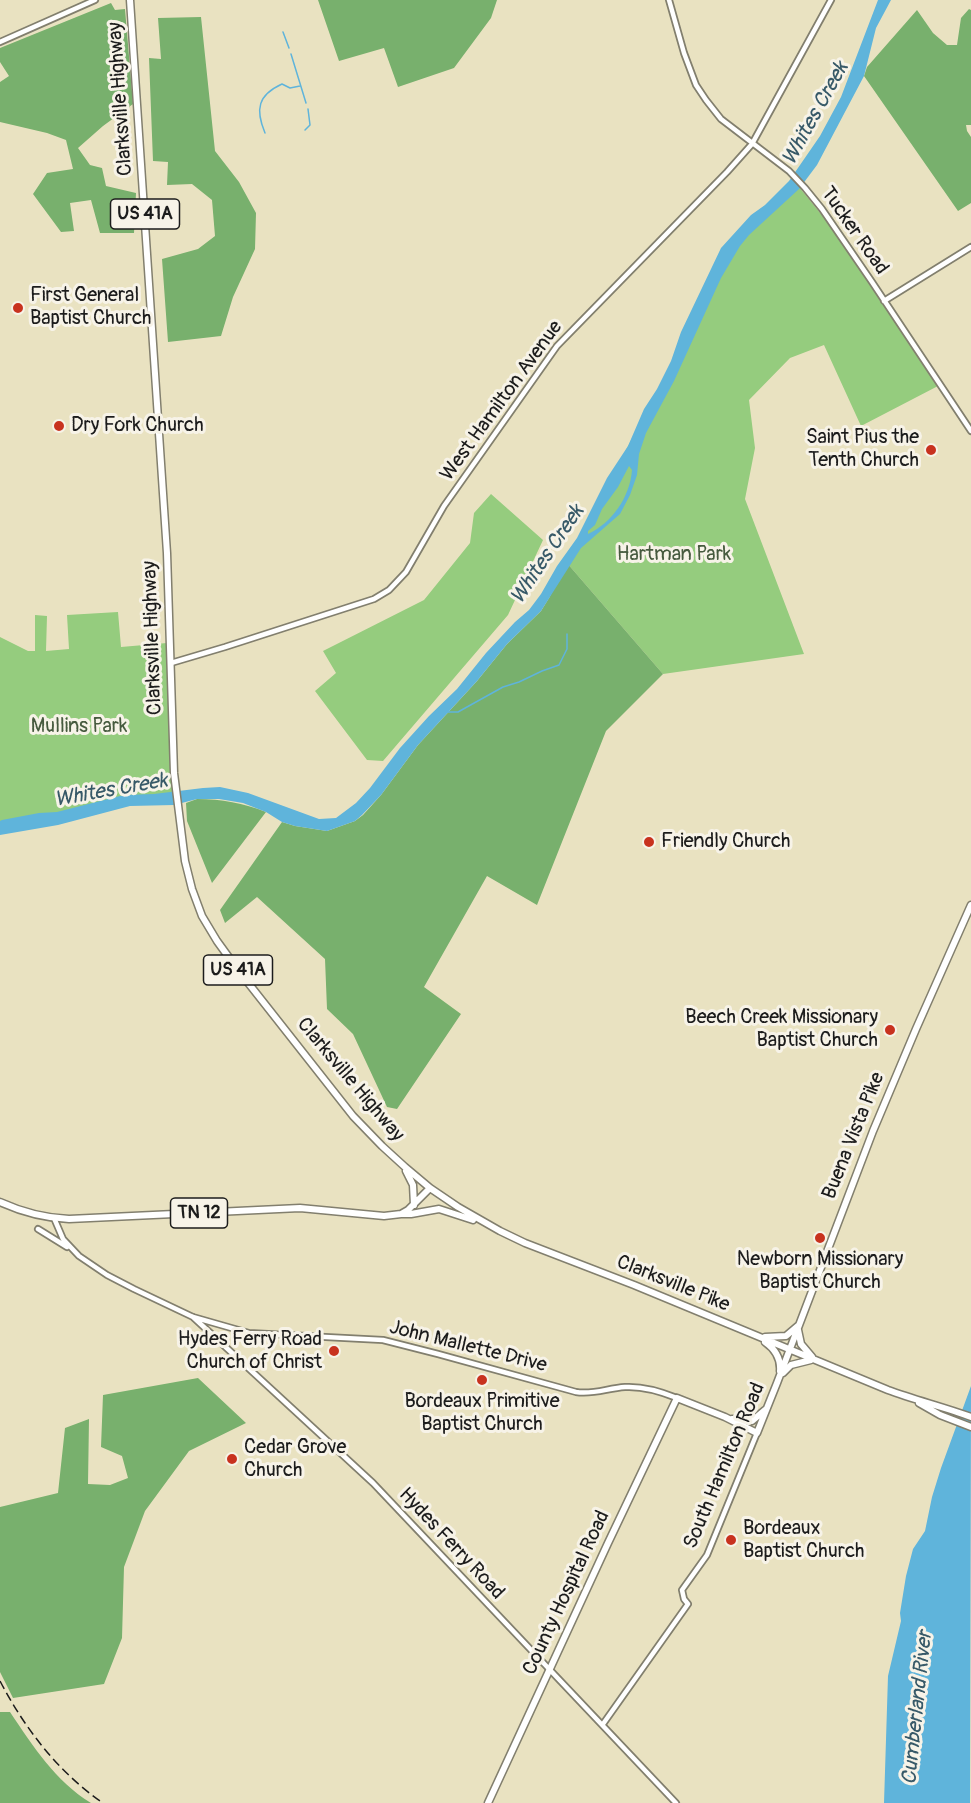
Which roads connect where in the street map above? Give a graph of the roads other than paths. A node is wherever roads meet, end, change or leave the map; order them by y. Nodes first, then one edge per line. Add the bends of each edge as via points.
1 (95, 0) edge
2 (130, 0) edge
3 (669, 0) edge
4 (831, 0) edge
5 (0, 42) edge
6 (752, 144) junction
7 (971, 247) edge
8 (884, 301) junction
9 (971, 431) edge
10 (171, 663) junction
11 (971, 905) edge
12 (405, 1167) junction
13 (430, 1188) junction
14 (0, 1202) edge
15 (414, 1205) junction
16 (401, 1214) junction
17 (54, 1218) junction
18 (486, 1224) junction
19 (38, 1229) dead end
20 (73, 1250) junction
21 (196, 1317) junction
22 (799, 1325) junction
23 (755, 1336) junction
24 (790, 1350) junction
25 (814, 1360) junction
26 (778, 1380) junction
27 (677, 1398) junction
28 (910, 1398) junction
29 (692, 1404) junction
30 (768, 1406) junction
31 (671, 1410) junction
32 (725, 1417) junction
33 (971, 1417) edge
34 (971, 1427) edge
35 (757, 1433) junction
36 (549, 1671) junction
37 (603, 1724) junction
38 (488, 1803) edge
39 (675, 1803) edge

1 - 5 street
2 - 10 main road, Clarksville Highway / US 41A
3 - 6 street, Tucker Road via 696,85 721,119
4 - 6 street, West Hamilton Avenue
6 - 8 street, Tucker Road via 806,188
6 - 10 street, West Hamilton Avenue via 557,346 444,506 406,572 389,590 374,599
7 - 8 street
8 - 9 street, Tucker Road
10 - 12 main road, Clarksville Highway / US 41A via 174,773 184,852 202,916 217,941 353,1116
11 - 22 main road, Buena Vista Pike via 873,1131
12 - 13 main road, Clarksville Highway / US 41A
12 - 15 main road via 413,1185
13 - 15 main road
13 - 18 main road, Clarksville Pike / US 41A
14 - 17 main road, TN 12
15 - 16 main road
16 - 17 main road, TN 12 via 384,1216 300,1208
16 - 18 main road via 439,1209
17 - 20 street
18 - 23 main road, Clarksville Pike / US 41A
19 - 20 street
20 - 21 street via 107,1275
21 - 27 street, John Mallette Drive via 249,1333 382,1340 581,1393 639,1387
21 - 36 street, Hydes Ferry Road via 373,1483
22 - 23 main road via 786,1336
22 - 24 main road, Buena Vista Pike
22 - 25 main road via 801,1343
23 - 24 main road, Clarksville Pike / US 41A
23 - 26 main road via 777,1354 781,1367
24 - 25 main road, Clarksville Pike / US 41A
24 - 26 main road, South Hamilton Road
25 - 26 main road via 790,1365
25 - 28 main road, Clarksville Pike / US 41A
26 - 30 main road, South Hamilton Road
27 - 29 main road, John Mallette Drive
27 - 31 main road, County Hospital Road
28 - 33 main road, Clarksville Pike / US 41A
28 - 34 main road, Clarksville Pike / US 41A
29 - 31 main road
29 - 32 main road, John Mallette Drive
30 - 32 main road, John Mallette Drive via 753,1421
30 - 35 main road, South Hamilton Road
31 - 36 main road, County Hospital Road
32 - 35 main road, John Mallette Drive
35 - 37 street, South Hamilton Road via 707,1555 682,1590 688,1604
36 - 37 street, Hydes Ferry Road
36 - 38 main road, County Hospital Road
37 - 39 street, Hydes Ferry Road

